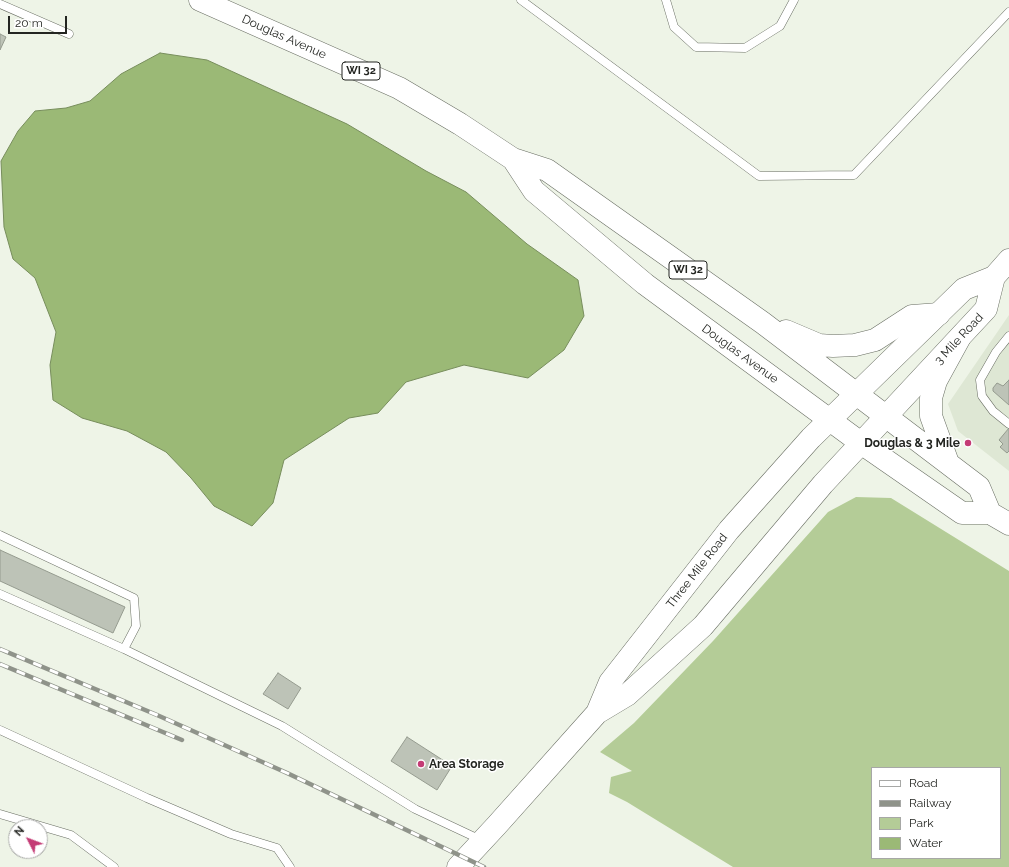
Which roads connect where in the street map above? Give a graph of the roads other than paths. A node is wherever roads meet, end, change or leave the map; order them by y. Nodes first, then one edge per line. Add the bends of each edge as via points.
1 (200, 0) edge
2 (521, 0) edge
3 (666, 0) edge
4 (794, 0) edge
5 (0, 4) edge
6 (1009, 12) edge
7 (69, 34) dead end
8 (513, 159) junction
9 (1009, 260) edge
10 (994, 277) junction
11 (939, 314) junction
12 (763, 323) junction
13 (1009, 336) edge
14 (959, 339) junction
15 (856, 394) junction
16 (886, 417) junction
17 (829, 419) junction
18 (1009, 424) edge
19 (861, 443) junction
20 (948, 464) junction
21 (823, 484) joint
22 (990, 513) junction
23 (1009, 524) edge
24 (0, 535) edge
25 (0, 594) edge
26 (124, 649) junction
27 (597, 713) junction
28 (0, 730) edge
29 (0, 814) edge
30 (483, 841) junction
31 (114, 867) edge
32 (290, 867) edge
33 (458, 867) edge

1 - 8 main road, Douglas Avenue / WI 32 via 399,88
2 - 6 lane via 759,176 854,175
3 - 4 lane via 674,27 696,47 745,48 780,26
5 - 7 lane
8 - 12 main road, Douglas Avenue / WI 32 via 547,170
8 - 17 main road, Douglas Avenue / WI 32 via 534,190 644,284
9 - 10 main road
10 - 11 main road via 964,289
10 - 14 main road, 3 Mile Road via 986,309
11 - 12 main road via 912,316 876,340 855,345 819,344
11 - 15 main road
12 - 15 main road, Douglas Avenue / WI 32
13 - 18 lane via 996,352 980,380 982,396
14 - 16 main road, 3 Mile Road
14 - 20 main road via 936,381 931,398 931,416
15 - 16 main road, Douglas Avenue / WI 32
15 - 17 main road
16 - 19 main road, 3 Mile Road
16 - 20 main road, Douglas Avenue / WI 32
17 - 19 main road, Douglas Avenue / WI 32
17 - 27 main road, Three Mile Road via 728,530 610,682
19 - 21 main road, 3 Mile Road
19 - 22 main road, Douglas Avenue / WI 32 via 962,513
20 - 22 main road, Douglas Avenue / WI 32 via 979,487
21 - 27 main road, Three Mile Road via 702,626 627,695
22 - 23 main road
24 - 26 lane via 134,598 136,626
25 - 26 lane
26 - 30 lane via 282,726 415,810
27 - 30 main road, Three Mile Road
28 - 32 lane via 231,834 277,848
29 - 31 lane via 72,835
30 - 33 main road, Three Mile Road

